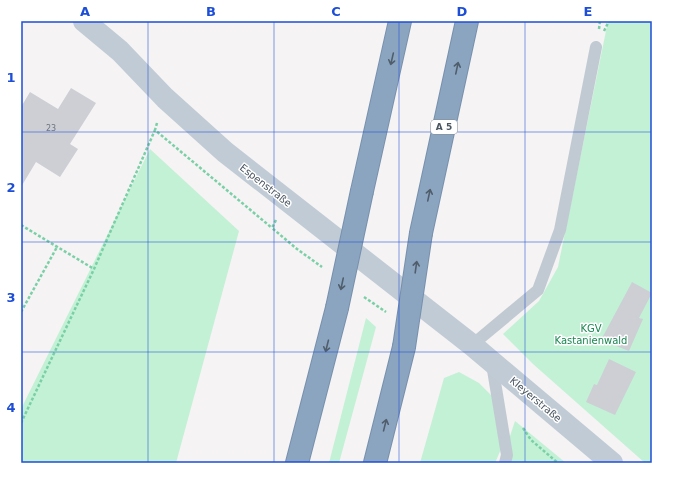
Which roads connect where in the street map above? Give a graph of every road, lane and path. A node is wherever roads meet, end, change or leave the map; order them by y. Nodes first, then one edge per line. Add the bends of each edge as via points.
1 (84, 21) edge
2 (400, 21) edge
3 (467, 21) edge
4 (596, 47) dead end
5 (165, 98) junction
6 (155, 130) junction
7 (21, 225) edge
8 (272, 228) dead end
9 (58, 247) junction
10 (297, 249) dead end
11 (323, 268) dead end
12 (94, 269) junction
13 (362, 296) dead end
14 (21, 312) edge
15 (388, 314) dead end
16 (466, 341) junction
17 (492, 361) junction
18 (21, 423) edge
19 (297, 463) edge
20 (375, 463) edge
21 (505, 463) edge
22 (612, 463) edge

1 - 5 street, Espenstraße via 120,51
2 -> 19 highway, bridge via 337,308
20 -> 3 highway, A 5, bridge via 404,347 421,233
4 - 16 lane via 560,230 538,290
5 - 6 path
5 - 16 street, Espenstraße via 225,152
6 - 8 path
6 - 12 path
7 - 9 path
9 - 12 path
9 - 14 path
10 - 11 path
12 - 18 path
13 - 15 path
16 - 17 street, Kleyerstraße
17 - 21 lane via 507,456
17 - 22 street, Kleyerstraße

